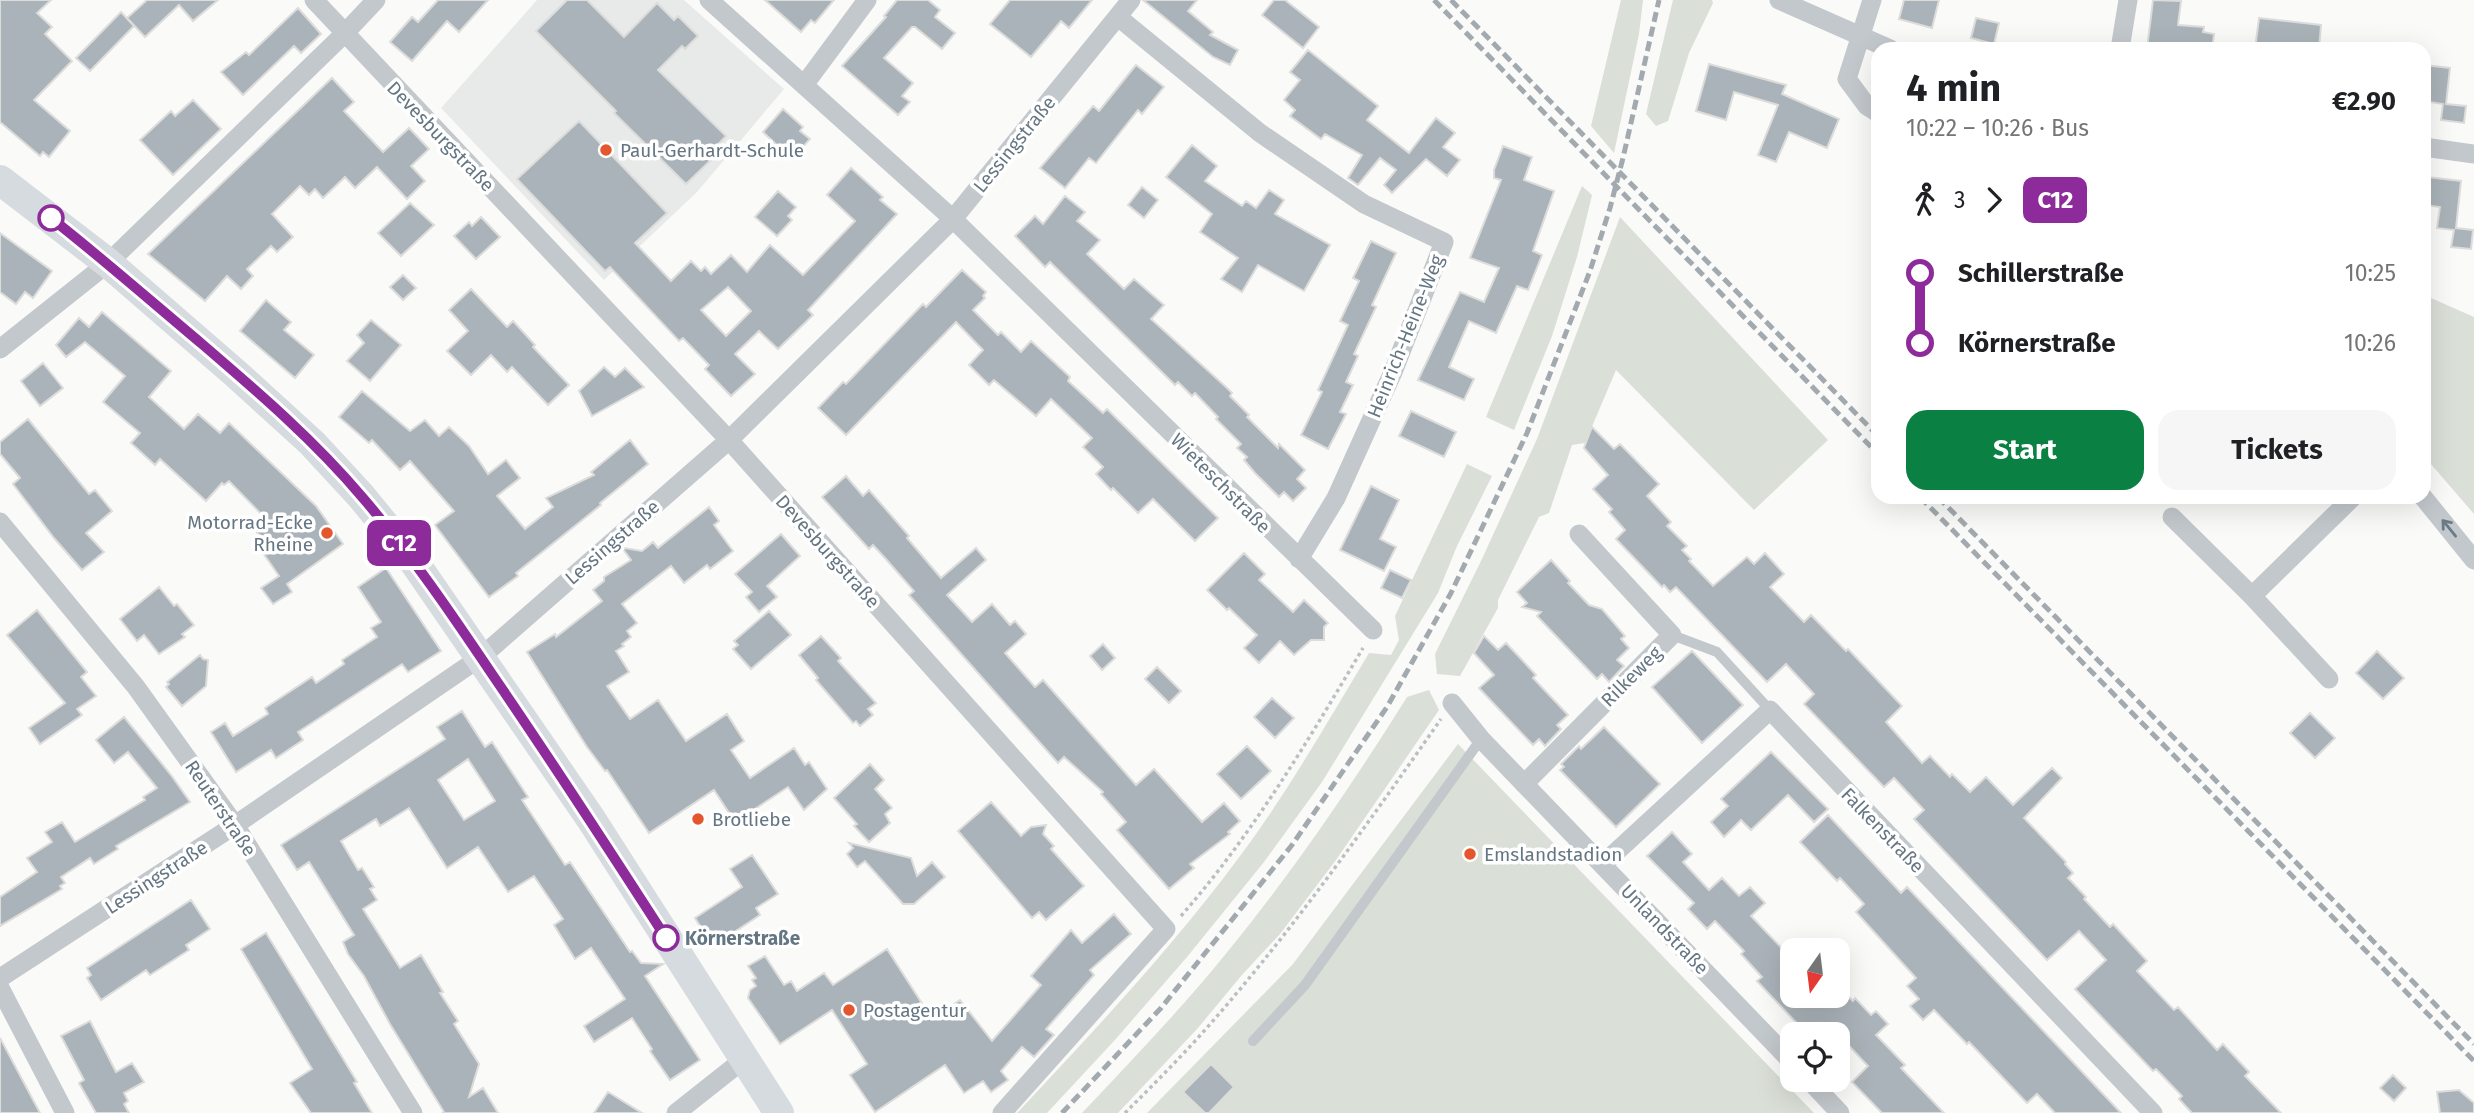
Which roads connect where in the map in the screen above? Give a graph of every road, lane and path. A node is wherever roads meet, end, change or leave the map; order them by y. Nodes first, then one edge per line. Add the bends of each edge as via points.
1 (314, 0) edge
2 (376, 0) edge
3 (709, 0) edge
4 (867, 0) edge
5 (1131, 0) edge
6 (1779, 0) edge
7 (1872, 0) edge
8 (2128, 0) edge
9 (1118, 17) junction
10 (344, 34) junction
11 (1860, 36) junction
12 (1874, 42) edge
13 (2121, 42) edge
14 (804, 85) junction
15 (1871, 108) edge
16 (2431, 148) edge
17 (2474, 154) edge
18 (0, 180) edge
19 (953, 219) junction
20 (108, 263) junction
21 (0, 349) edge
22 (729, 440) junction
23 (2346, 504) edge
24 (2429, 504) edge
25 (2172, 517) dead end
26 (0, 523) edge
27 (1579, 534) dead end
28 (1299, 559) junction
29 (2474, 560) edge
30 (2252, 596) junction
31 (1373, 630) joint
32 (1672, 635) junction
33 (481, 657) junction
34 (2329, 679) dead end
35 (1452, 703) joint
36 (1770, 710) junction
37 (1481, 739) junction
38 (1524, 784) junction
39 (235, 825) junction
40 (1603, 864) junction
41 (1166, 929) junction
42 (0, 978) edge
43 (3, 1002) edge
44 (1254, 1041) dead end
45 (1780, 1049) edge
46 (743, 1060) junction
47 (1820, 1092) edge
48 (65, 1113) edge
49 (413, 1113) edge
50 (676, 1113) edge
51 (779, 1113) edge
52 (1002, 1113) edge
53 (1125, 1113) edge
54 (1840, 1113) edge
55 (2153, 1113) edge

1 - 10 street, Devesburgstraße
2 - 10 street
3 - 14 street, Wieteschstraße
4 - 14 street
5 - 9 street, Lessingstraße
6 - 11 street
7 - 11 street
8 - 13 street
9 - 19 street, Lessingstraße
9 - 28 street, Heinrich-Heine-Weg via 1261,133 1364,204 1444,242 1393,372 1336,498
10 - 20 street
10 - 22 street, Devesburgstraße
11 - 12 street
11 - 15 street via 1847,79
14 - 19 street, Wieteschstraße
16 - 17 street
18 - 20 main road
19 - 22 street, Lessingstraße
19 - 28 street, Wieteschstraße
20 - 21 street
20 - 33 main road via 312,443 410,556
22 - 33 street, Lessingstraße
22 - 41 street, Devesburgstraße
23 - 30 street
29 -> 24 street
25 - 30 street
26 - 39 street, Reuterstraße via 136,687
27 - 32 street, Rilkeweg
28 - 31 street, Wieteschstraße
30 - 34 street
31 - 41 path via 1292,768 1182,915
32 - 36 lane via 1717,652
32 - 38 street, Rilkeweg
33 - 39 street, Lessingstraße
33 - 46 main road via 591,819
35 - 37 street, Unlandstraße
35 - 53 path via 1282,938 1196,1040
36 - 40 street
36 - 55 street, Falkenstraße
37 - 38 street, Unlandstraße
37 - 44 lane via 1305,985
38 - 40 street, Unlandstraße
39 - 42 street, Lessingstraße
39 - 49 street, Reuterstraße
40 - 45 street, Unlandstraße
41 - 52 street
43 - 48 street
46 - 50 street
46 - 51 main road
47 - 54 street

